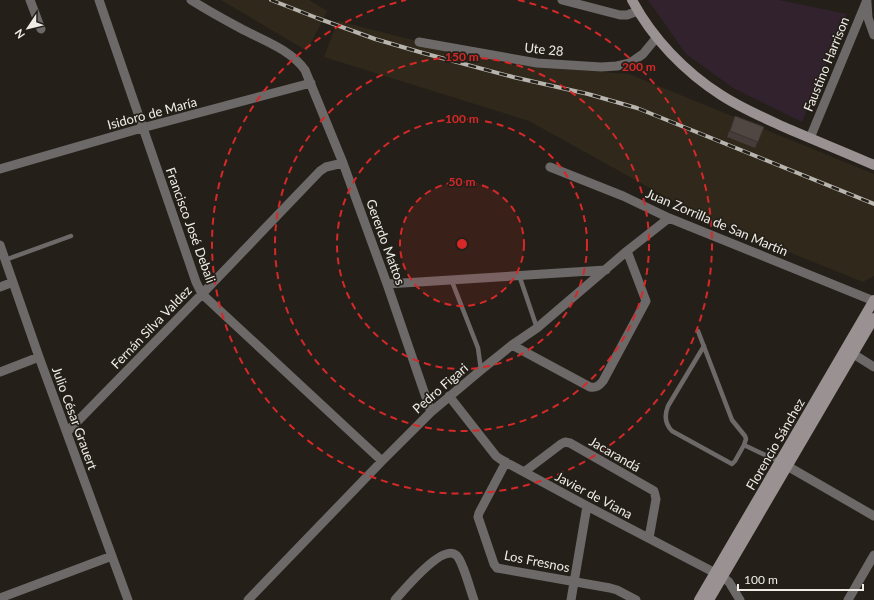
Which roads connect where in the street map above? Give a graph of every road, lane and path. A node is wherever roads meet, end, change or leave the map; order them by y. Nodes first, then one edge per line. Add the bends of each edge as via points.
1 (30, 0) edge
2 (99, 0) edge
3 (191, 0) edge
4 (562, 0) edge
5 (632, 0) edge
6 (867, 0) edge
7 (874, 4) edge
8 (638, 11) junction
9 (41, 29) dead end
10 (874, 34) edge
11 (657, 37) junction
12 (419, 42) dead end
13 (311, 83) junction
14 (142, 128) junction
15 (810, 138) junction
16 (343, 163) junction
17 (874, 165) edge
18 (550, 167) dead end
19 (0, 169) edge
20 (669, 218) junction
21 (71, 236) dead end
22 (0, 246) edge
23 (627, 251) junction
24 (5, 260) junction
25 (606, 270) junction
26 (519, 275) junction
27 (451, 279) junction
28 (13, 282) junction
29 (387, 284) junction
30 (0, 287) edge
31 (202, 294) junction
32 (874, 301) edge
33 (874, 318) edge
34 (537, 328) junction
35 (698, 331) dead end
36 (512, 345) junction
37 (704, 346) junction
38 (850, 352) junction
39 (39, 357) junction
40 (874, 367) edge
41 (481, 370) junction
42 (0, 372) edge
43 (449, 396) junction
44 (431, 412) junction
45 (67, 432) junction
46 (744, 445) junction
47 (382, 461) junction
48 (506, 462) junction
49 (784, 464) junction
50 (524, 472) junction
51 (587, 506) junction
52 (874, 516) edge
53 (649, 538) junction
54 (874, 554) edge
55 (112, 556) junction
56 (719, 575) junction
57 (573, 581) junction
58 (0, 598) edge
59 (128, 600) edge
60 (248, 600) edge
61 (394, 600) edge
62 (474, 600) edge
63 (571, 600) edge
64 (636, 600) edge
65 (699, 600) edge
66 (710, 600) edge
67 (740, 600) edge
68 (848, 600) edge

1 - 9 street
2 - 14 street, Francisco José Debali
3 - 13 street via 287,53 301,64
4 - 8 street via 620,15
5 - 8 street
6 - 7 lane
6 - 10 street via 868,18
6 - 15 street, Faustino Harrison
8 - 11 street
11 - 12 street, Ute 28 via 643,54 630,63 601,67 537,62
11 - 15 street via 688,70 721,95 746,110
13 - 14 street, Isidoro de María
13 - 16 street, Gererdo Mattos
14 - 19 street, Isidoro de María
14 - 31 street, Francisco José Debali
15 - 17 street
16 - 29 street, Gererdo Mattos
16 - 31 street, Fernán Silva Valdez via 326,166 320,171
18 - 20 street, Juan Zorrilla de San Martín via 623,196
20 - 23 street, Pedro Figari
20 - 32 street, Juan Zorrilla de San Martín
21 - 24 lane
22 - 24 street, Julio César Grauert
23 - 25 street, Pedro Figari
23 - 36 street via 646,301 600,385 590,387
24 - 28 street, Julio César Grauert
25 - 26 street
25 - 34 street, Pedro Figari
26 - 27 street
26 - 34 lane
27 - 29 street
27 - 41 lane via 478,348
28 - 30 street
28 - 39 street, Julio César Grauert
29 - 44 street, Gererdo Mattos
31 - 45 street, Fernán Silva Valdez
31 - 47 street, Francisco José Debali
32 - 38 street, Florencio Sánchez
33 - 38 street, Florencio Sánchez
34 - 36 street, Pedro Figari
35 - 37 lane
36 - 41 street, Pedro Figari
37 - 46 lane via 732,420 745,436
37 - 46 lane via 668,406 665,413 667,423 672,431 732,464
38 - 40 street
38 - 49 street, Florencio Sánchez
39 - 42 street
39 - 45 street, Julio César Grauert
41 - 43 street, Pedro Figari
43 - 44 street, Pedro Figari
43 - 48 street, Javier de Viana via 496,456
44 - 47 street, Pedro Figari
45 - 55 street, Julio César Grauert
46 - 49 lane
47 - 60 street, Pedro Figari
48 - 50 street, Javier de Viana
48 - 57 street, Los Fresnos via 478,516 494,564 501,570
49 - 52 street
49 - 56 street, Florencio Sánchez
50 - 51 street, Javier de Viana
50 - 53 street, Jacarandá via 557,446 565,442 570,443 654,491 656,498
51 - 53 street, Javier de Viana
51 - 57 street
53 - 56 street, Javier de Viana
54 - 68 street
55 - 58 street
55 - 59 street, Julio César Grauert
56 - 65 street, Florencio Sánchez
56 - 66 street, Florencio Sánchez
56 - 67 street, Javier de Viana via 729,582
57 - 63 street
57 - 64 street, Los Fresnos via 618,590
61 - 62 street via 429,565 442,555 452,553 456,554 461,563

